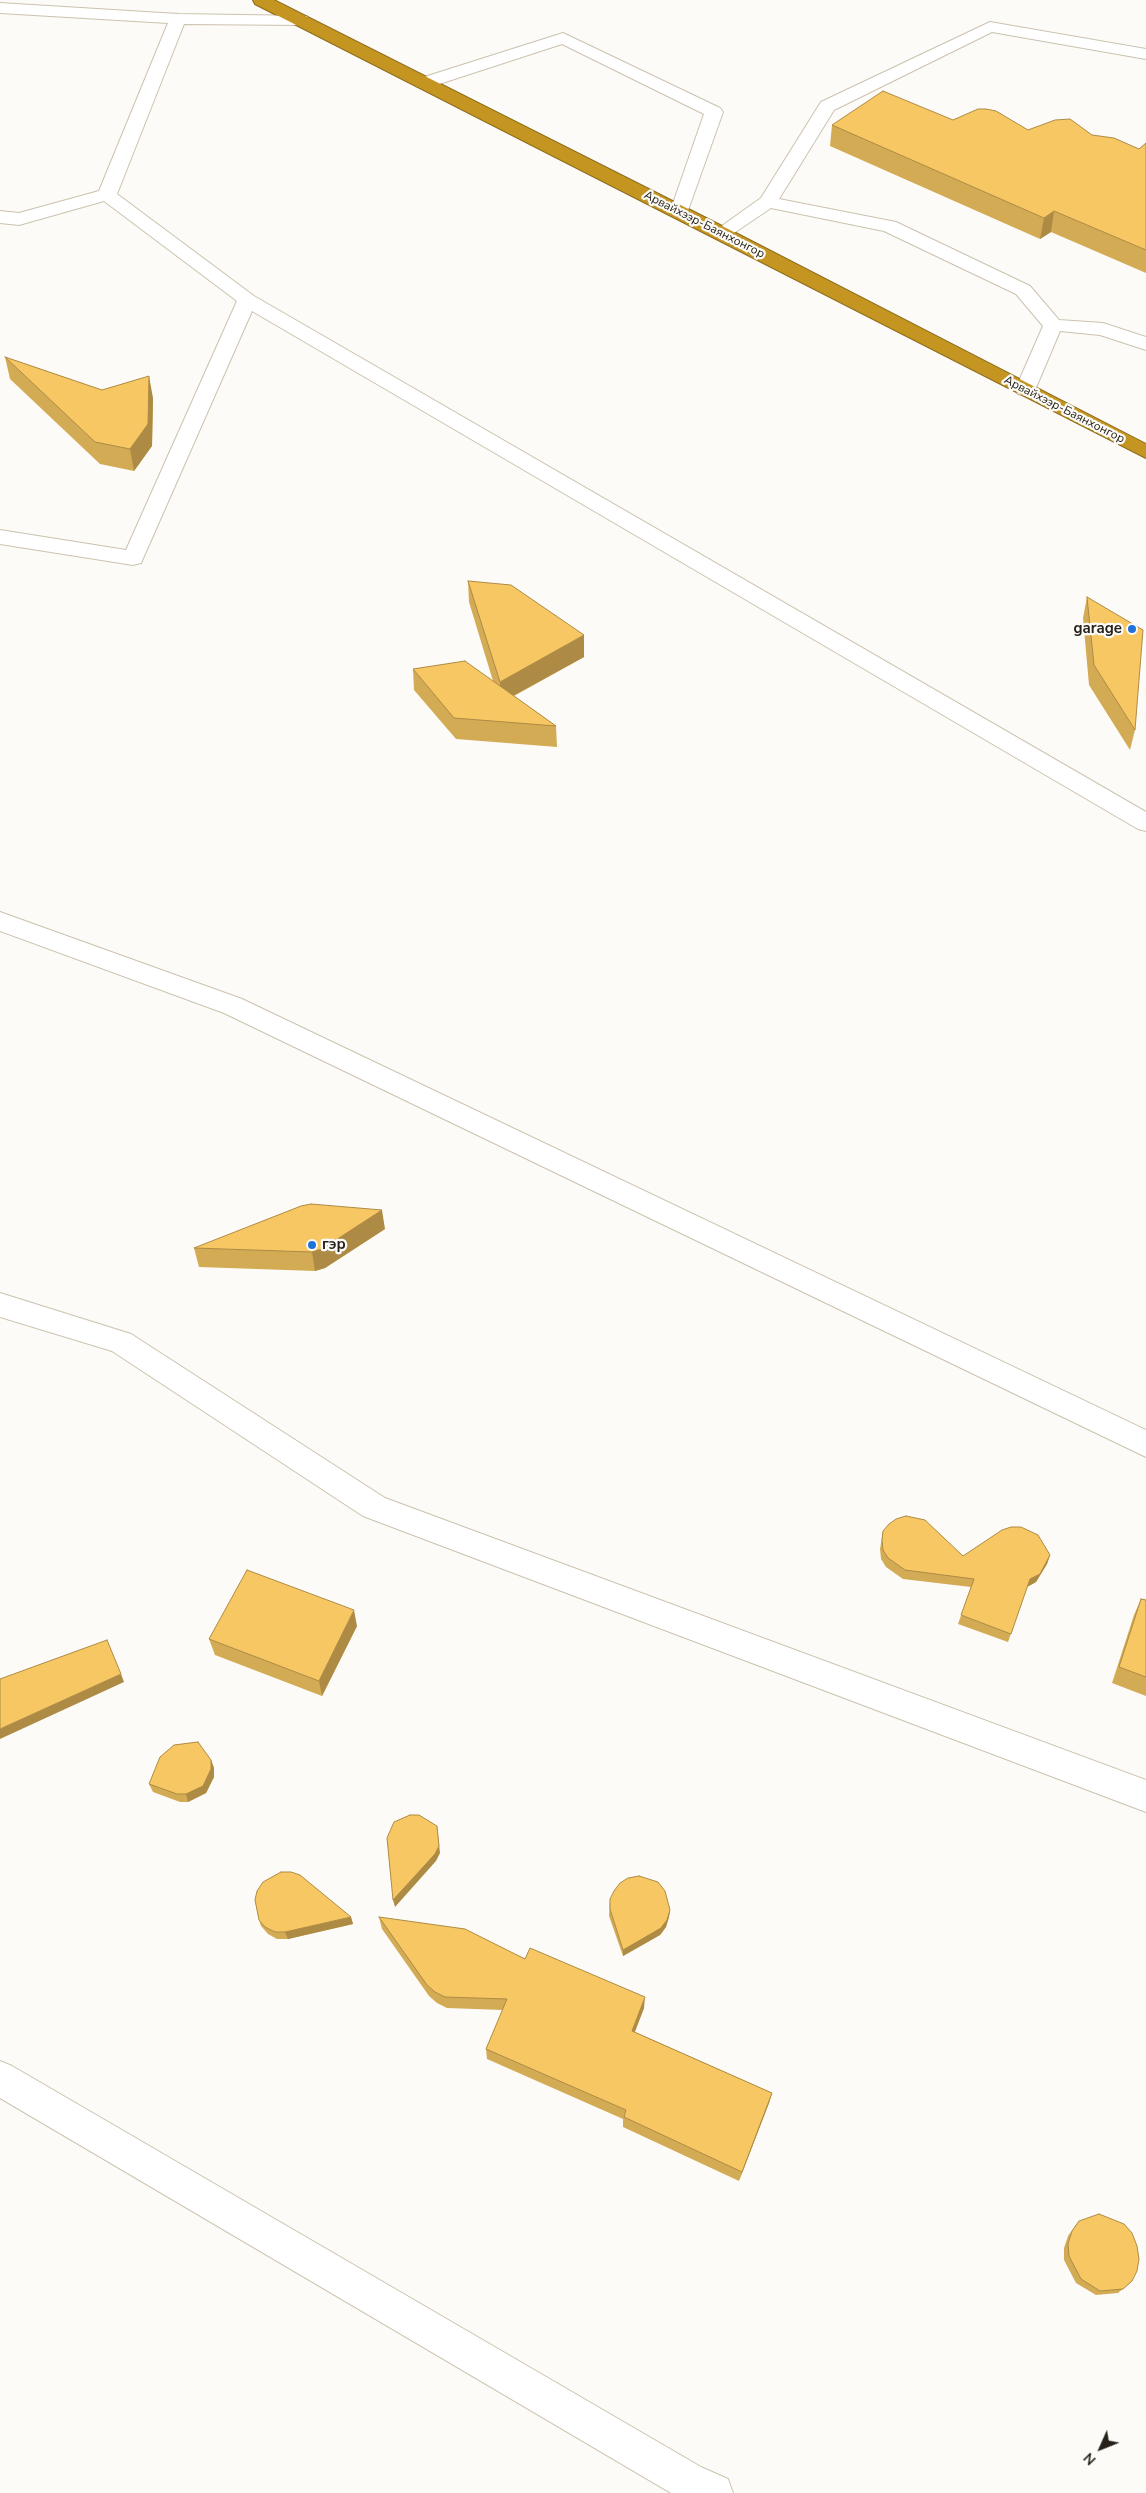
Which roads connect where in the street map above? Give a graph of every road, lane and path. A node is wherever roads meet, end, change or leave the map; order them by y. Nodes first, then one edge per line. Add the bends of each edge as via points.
1 (261, 0) edge
2 (0, 8) edge
3 (178, 19) junction
4 (301, 20) junction
5 (1146, 54) edge
6 (424, 83) junction
7 (107, 195) junction
8 (768, 202) junction
9 (679, 212) junction
10 (0, 217) edge
11 (721, 233) junction
12 (247, 300) junction
13 (1053, 325) junction
14 (1146, 344) edge
15 (1025, 390) junction
16 (1146, 452) edge
17 (0, 536) edge
18 (1146, 824) edge
19 (0, 921) edge
20 (0, 1305) edge
21 (1146, 1444) edge
22 (1146, 1796) edge
23 (0, 2078) edge
24 (714, 2493) edge

1 - 4 highway, Арвайхээр-Баянхонгор
2 - 3 street
3 - 4 street
3 - 7 street
4 - 6 highway, Арвайхээр-Баянхонгор
5 - 8 street via 990,27 827,106
6 - 9 highway, Арвайхээр-Баянхонгор
6 - 9 street via 563,38 714,112
7 - 10 street via 18,219
7 - 12 street
8 - 11 street
8 - 13 street via 889,226 1023,290
9 - 11 highway, Арвайхээр-Баянхонгор
11 - 15 highway, Арвайхээр-Баянхонгор
12 - 17 street via 133,558
12 - 18 street
13 - 14 street via 1103,329
13 - 15 street
15 - 16 highway, Арвайхээр-Баянхонгор
19 - 21 street via 233,1006
20 - 22 street via 121,1342 374,1507
23 - 24 street via 687,2481

